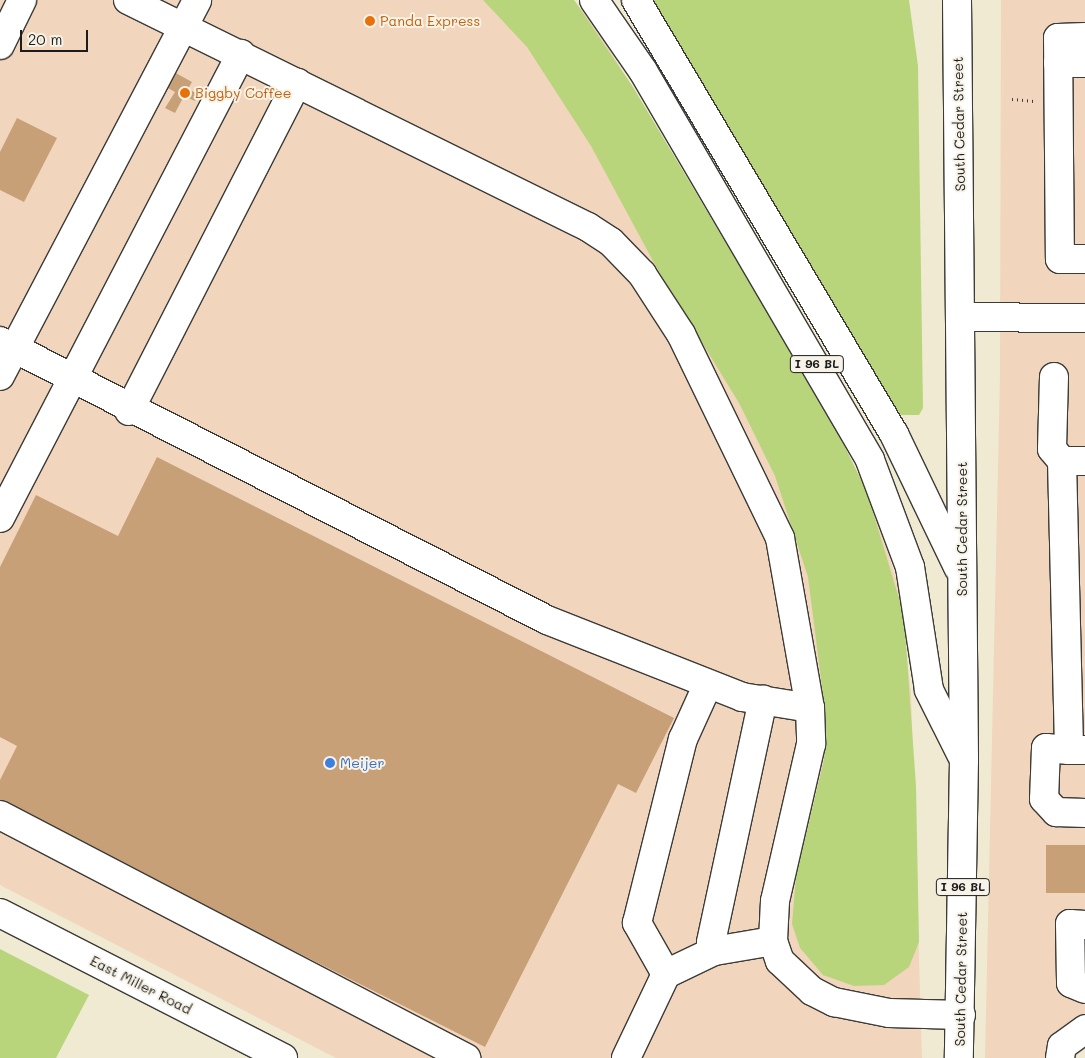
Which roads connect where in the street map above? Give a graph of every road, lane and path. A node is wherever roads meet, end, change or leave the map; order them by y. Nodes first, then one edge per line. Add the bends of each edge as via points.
1 (22, 0) edge
2 (128, 0) edge
3 (197, 0) edge
4 (594, 0) edge
5 (636, 0) edge
6 (957, 0) edge
7 (183, 24) junction
8 (1085, 38) edge
9 (0, 45) edge
10 (241, 54) junction
11 (1058, 63) junction
12 (1085, 63) edge
13 (297, 83) junction
14 (1085, 259) edge
15 (961, 317) junction
16 (1085, 318) edge
17 (6, 344) edge
18 (0, 376) edge
19 (1054, 377) dead end
20 (72, 380) junction
21 (130, 411) junction
22 (1073, 461) edge
23 (0, 518) edge
24 (963, 577) junction
25 (708, 684) junction
26 (763, 700) junction
27 (810, 708) junction
28 (1077, 750) edge
29 (964, 760) junction
30 (1085, 813) edge
31 (0, 816) edge
32 (0, 913) edge
33 (1085, 925) edge
34 (774, 941) junction
35 (714, 951) junction
36 (666, 974) junction
37 (1085, 989) edge
38 (961, 1015) junction
39 (1085, 1029) edge
40 (283, 1058) edge
41 (466, 1058) edge
42 (626, 1058) edge
43 (960, 1058) edge
44 (1060, 1058) edge

1 - 9 main road
2 - 7 main road
3 - 7 main road
4 - 29 main road, I 96 BL via 643,71 870,460 912,576 929,690
5 - 24 main road, I 96 BL via 894,434
6 - 15 main road, South Cedar Street
7 - 10 main road
7 - 17 main road
8 - 11 main road via 1058,38
10 - 13 main road
10 - 20 main road
11 - 12 main road
11 - 14 main road via 1060,259
13 - 21 main road
13 - 27 main road via 588,227 611,242 642,274 681,334 780,538
15 - 16 main road
15 - 24 main road, South Cedar Street
17 - 18 main road
17 - 20 main road
19 - 22 main road via 1052,449
20 - 21 main road
20 - 23 main road
21 - 25 main road via 547,620
22 - 28 main road
24 - 29 main road, South Cedar Street / I 96 BL
25 - 26 main road
25 - 36 main road via 683,739 637,923
26 - 27 main road
26 - 35 main road via 711,942
27 - 34 main road via 810,744 775,900
28 - 30 main road via 1046,748 1044,799 1056,812
29 - 38 main road, South Cedar Street / I 96 BL
31 - 41 main road
32 - 40 main road, East Miller Road
33 - 37 main road via 1070,924 1071,983
34 - 35 main road
34 - 38 main road via 780,961 792,976 834,1002 889,1013
35 - 36 main road
36 - 42 main road
38 - 43 main road, South Cedar Street / I 96 BL
39 - 44 main road via 1062,1046

